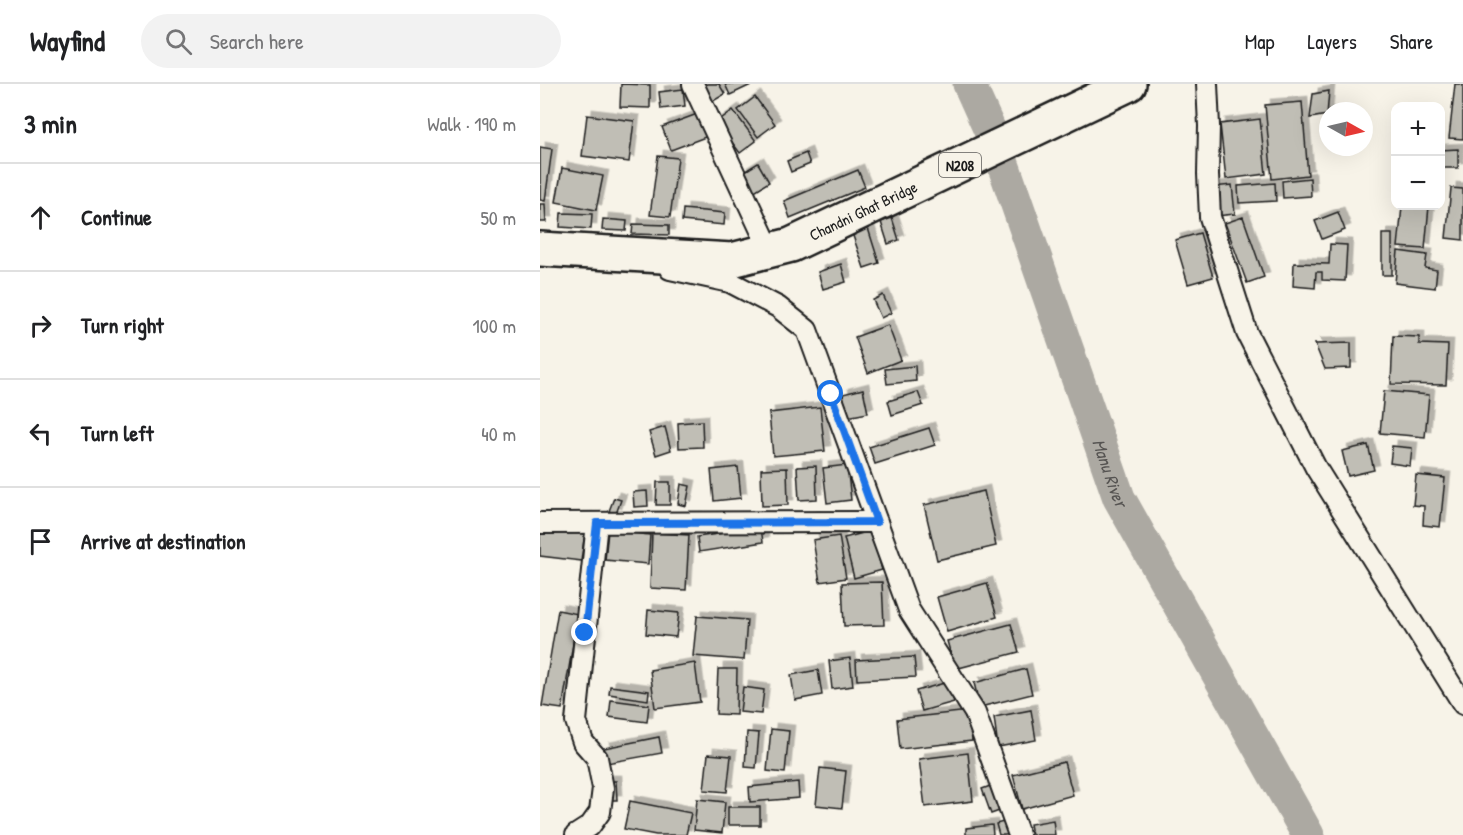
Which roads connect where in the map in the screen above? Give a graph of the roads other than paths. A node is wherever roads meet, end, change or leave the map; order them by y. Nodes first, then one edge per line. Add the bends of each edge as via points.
1 (693, 84) edge
2 (1129, 84) edge
3 (1207, 84) edge
4 (781, 248) junction
5 (540, 249) edge
6 (592, 252) junction
7 (877, 522) junction
8 (540, 523) edge
9 (597, 523) junction
10 (1463, 704) edge
11 (576, 835) edge
12 (1019, 835) edge

1 - 4 street
2 - 4 highway, Chandni Ghat Bridge / N208
3 - 10 street via 1210,218 1247,333 1316,468
4 - 6 highway, N208 via 732,260
5 - 6 highway, N208
6 - 7 street via 730,282 778,307 807,330
7 - 9 street
7 - 12 street via 909,610 975,713
8 - 9 street
9 - 11 street via 576,721 583,742 597,758 603,788 600,812 590,826

